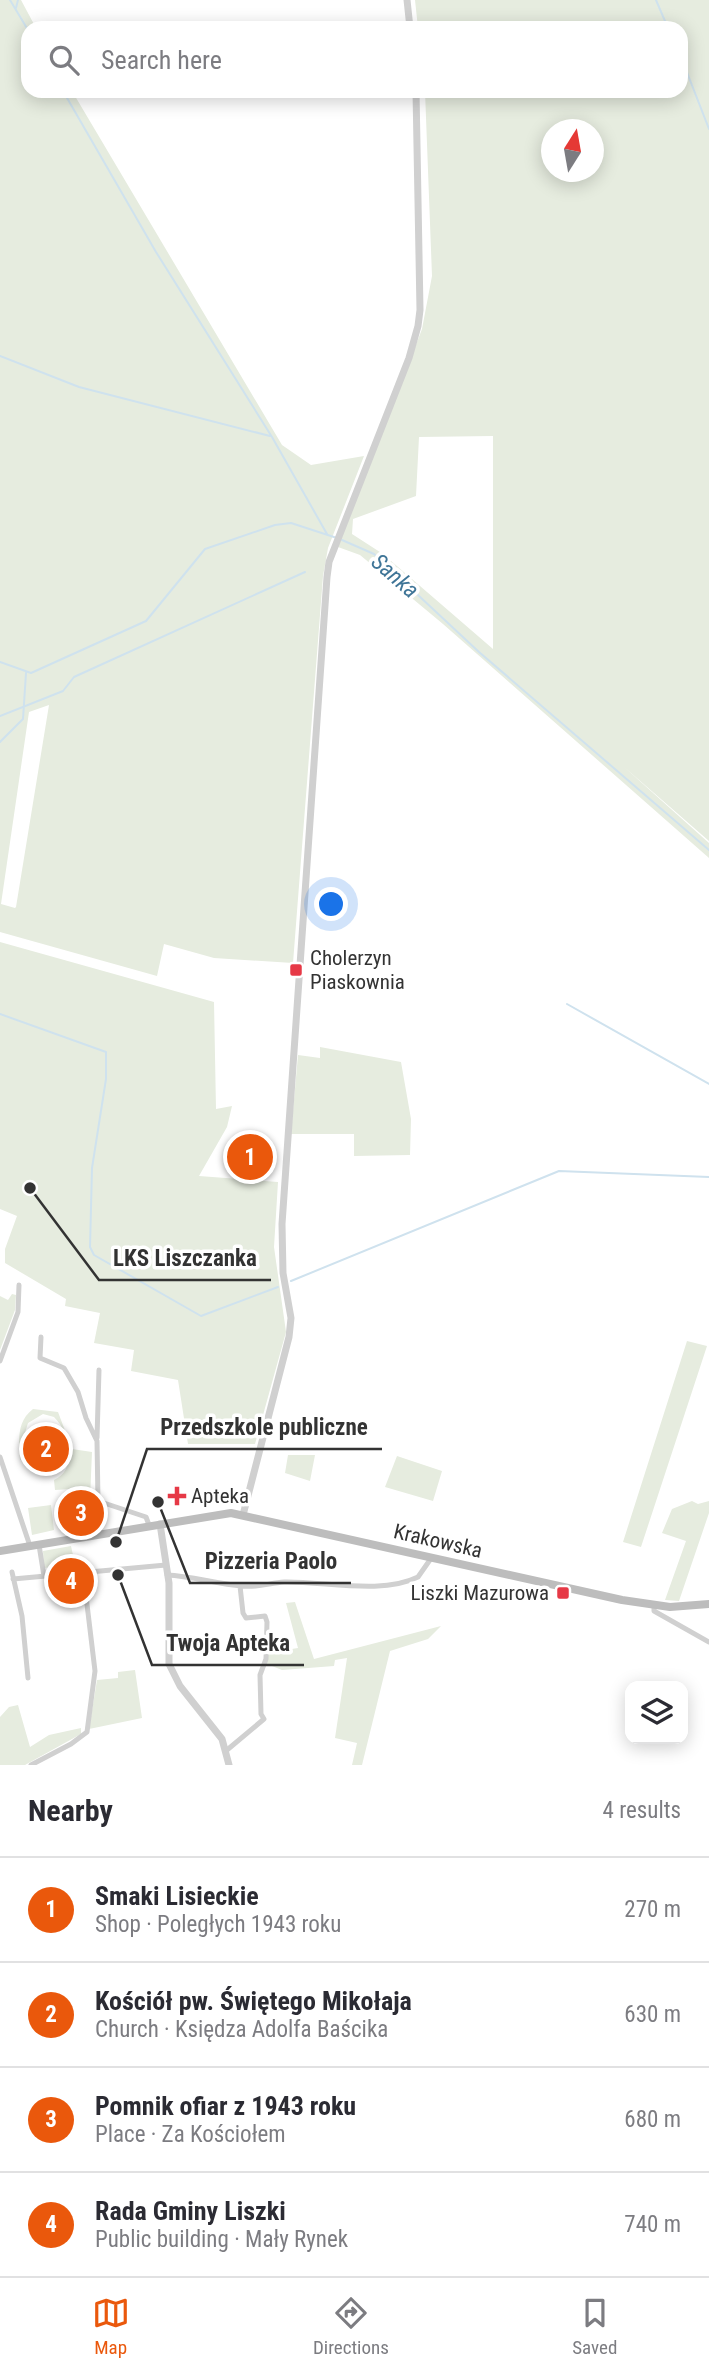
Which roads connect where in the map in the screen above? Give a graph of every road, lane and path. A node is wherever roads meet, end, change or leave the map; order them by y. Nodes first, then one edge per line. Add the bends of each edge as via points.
1 (407, 0) edge
2 (409, 21) edge
3 (416, 98) edge
4 (19, 1284) dead end
5 (41, 1337) dead end
6 (0, 1361) edge
7 (99, 1370) dead end
8 (97, 1441) junction
9 (0, 1457) edge
10 (243, 1515) junction
11 (160, 1524) junction
12 (149, 1525) junction
13 (34, 1545) junction
14 (0, 1551) edge
15 (432, 1557) junction
16 (166, 1565) junction
17 (83, 1571) junction
18 (167, 1575) junction
19 (44, 1576) junction
20 (240, 1586) junction
21 (709, 1604) edge
22 (654, 1606) junction
23 (709, 1642) edge
24 (28, 1678) dead end
25 (227, 1750) junction
26 (31, 1765) edge
27 (229, 1765) edge

1 - 2 street
3 - 10 street via 418,326 327,577 281,1250 290,1330
4 - 6 street via 18,1312
5 - 8 street via 40,1359 64,1368
7 - 8 street
8 - 12 street via 98,1501 146,1517
9 - 13 street
10 - 11 main road, Krakowska via 215,1513
10 - 15 main road, Krakowska
11 - 12 main road, Krakowska
11 - 16 street
12 - 13 main road, Krakowska
13 - 14 main road, Krakowska
13 - 19 street
15 - 20 street via 425,1570 410,1581
15 - 22 main road, Krakowska
16 - 17 street
16 - 18 street
17 - 19 street
17 - 26 street via 95,1671 87,1732
18 - 20 street
18 - 25 street via 169,1664
19 - 24 street via 12,1576 22,1616
20 - 25 street via 243,1613 247,1618 265,1616 267,1622 266,1659 260,1675 264,1719
21 - 22 main road, Krakowska
22 - 23 street via 661,1617
25 - 27 street

